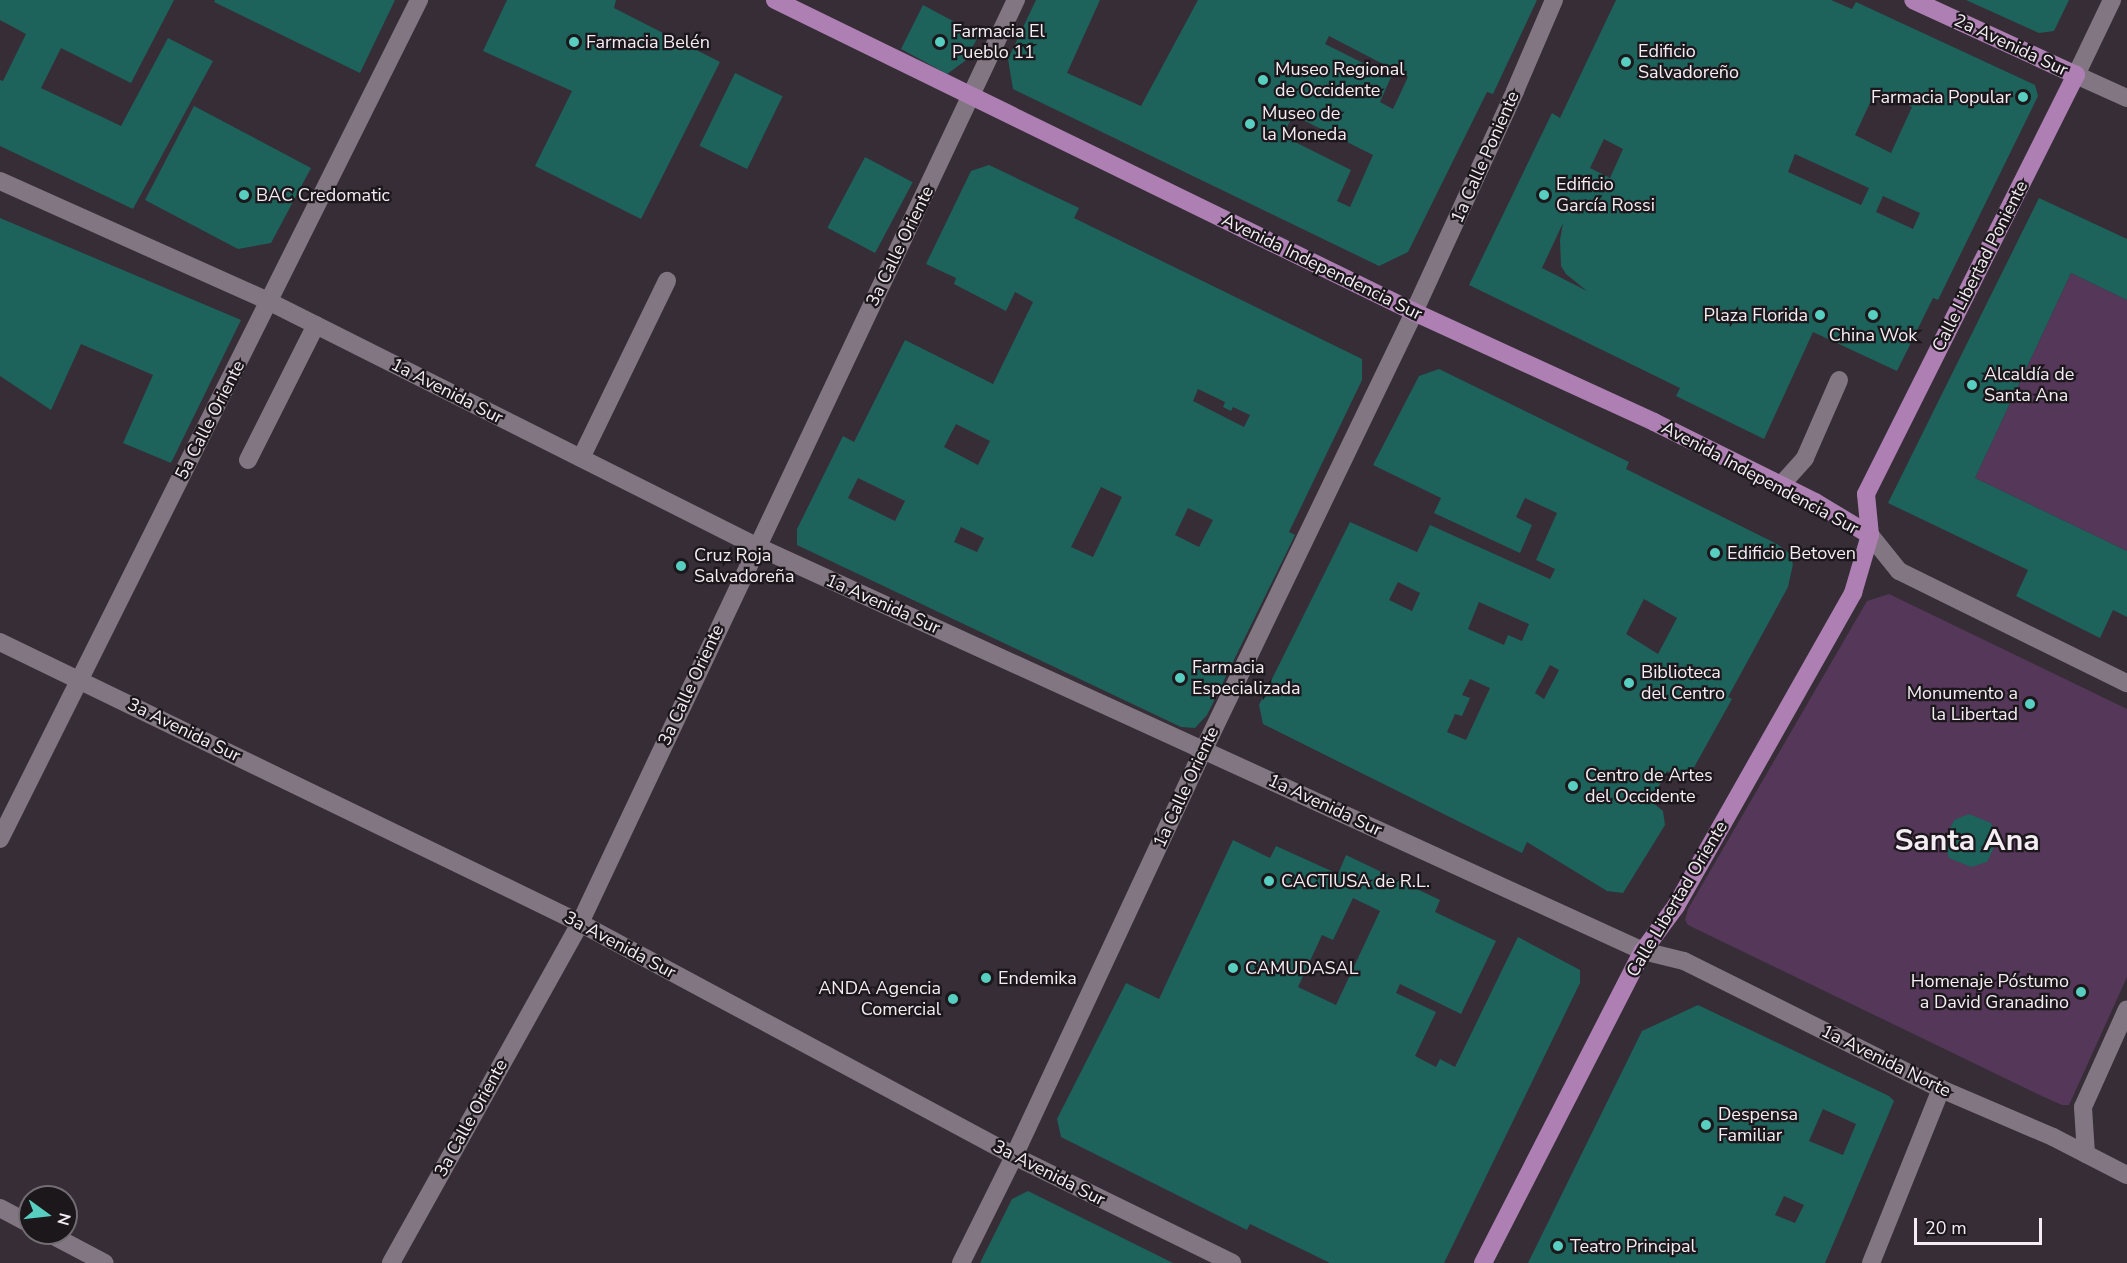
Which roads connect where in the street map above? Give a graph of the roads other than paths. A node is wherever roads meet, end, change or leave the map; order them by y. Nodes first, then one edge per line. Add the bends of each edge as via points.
1 (419, 0) edge
2 (775, 0) edge
3 (1016, 0) edge
4 (1554, 0) edge
5 (1913, 0) edge
6 (2112, 0) edge
7 (2076, 75) junction
8 (972, 97) junction
9 (2127, 98) edge
10 (0, 180) edge
11 (667, 281) dead end
12 (270, 302) junction
13 (1414, 312) junction
14 (316, 325) junction
15 (1839, 380) dead end
16 (581, 458) junction
17 (248, 460) dead end
18 (1781, 485) junction
19 (1870, 535) junction
20 (756, 546) junction
21 (0, 642) edge
22 (78, 678) junction
23 (2127, 683) edge
24 (1204, 749) junction
25 (0, 839) edge
26 (580, 923) junction
27 (1643, 951) junction
28 (2127, 1009) edge
29 (1941, 1089) junction
30 (2086, 1154) junction
31 (1014, 1156) junction
32 (2127, 1176) edge
33 (0, 1208) edge
34 (18, 1218) edge
35 (71, 1245) edge
36 (105, 1263) edge
37 (391, 1263) edge
38 (961, 1263) edge
39 (1232, 1263) edge
40 (1484, 1263) edge
41 (1871, 1263) edge

1 - 12 street, 5a Calle Oriente
2 - 8 main road, Avenida Independencia Sur
3 - 8 street, 3a Calle Oriente
4 - 13 street, 1a Calle Poniente
5 - 7 main road, 2a Avenida Sur
6 - 7 street, Calle Libertad Poniente
7 - 9 street
7 - 19 main road, Calle Libertad Poniente via 1866,494
8 - 13 main road, Avenida Independencia Sur
8 - 20 street, 3a Calle Oriente
10 - 12 street, 1a Avenida Sur
11 - 16 street
12 - 14 street, 1a Avenida Sur
12 - 22 street, 5a Calle Oriente
13 - 18 main road, Avenida Independencia Sur
13 - 24 street, 1a Calle Oriente
14 - 16 street, 1a Avenida Sur
14 - 17 street
15 - 18 street via 1805,458
16 - 20 street, 1a Avenida Sur
18 - 19 main road, Avenida Independencia Sur
19 - 23 street via 1899,572
19 - 27 main road, Calle Libertad Oriente via 1853,593 1676,906
20 - 24 street, 1a Avenida Sur
20 - 26 street, 3a Calle Oriente
21 - 22 street, 3a Avenida Sur
22 - 25 street, 5a Calle Oriente
22 - 26 street, 3a Avenida Sur
24 - 27 street, 1a Avenida Sur
24 - 31 street, 1a Calle Oriente
26 - 31 street, 3a Avenida Sur
26 - 37 street, 3a Calle Oriente
27 - 29 street, 1a Avenida Norte via 1684,961
27 - 40 main road, Calle Libertad Oriente
28 - 30 street via 2083,1107
29 - 30 street, 1a Avenida Norte
29 - 41 street
30 - 32 street, 1a Avenida Norte
31 - 38 street, 1a Calle Oriente
31 - 39 street, 3a Avenida Sur
33 - 34 street
35 - 36 street

